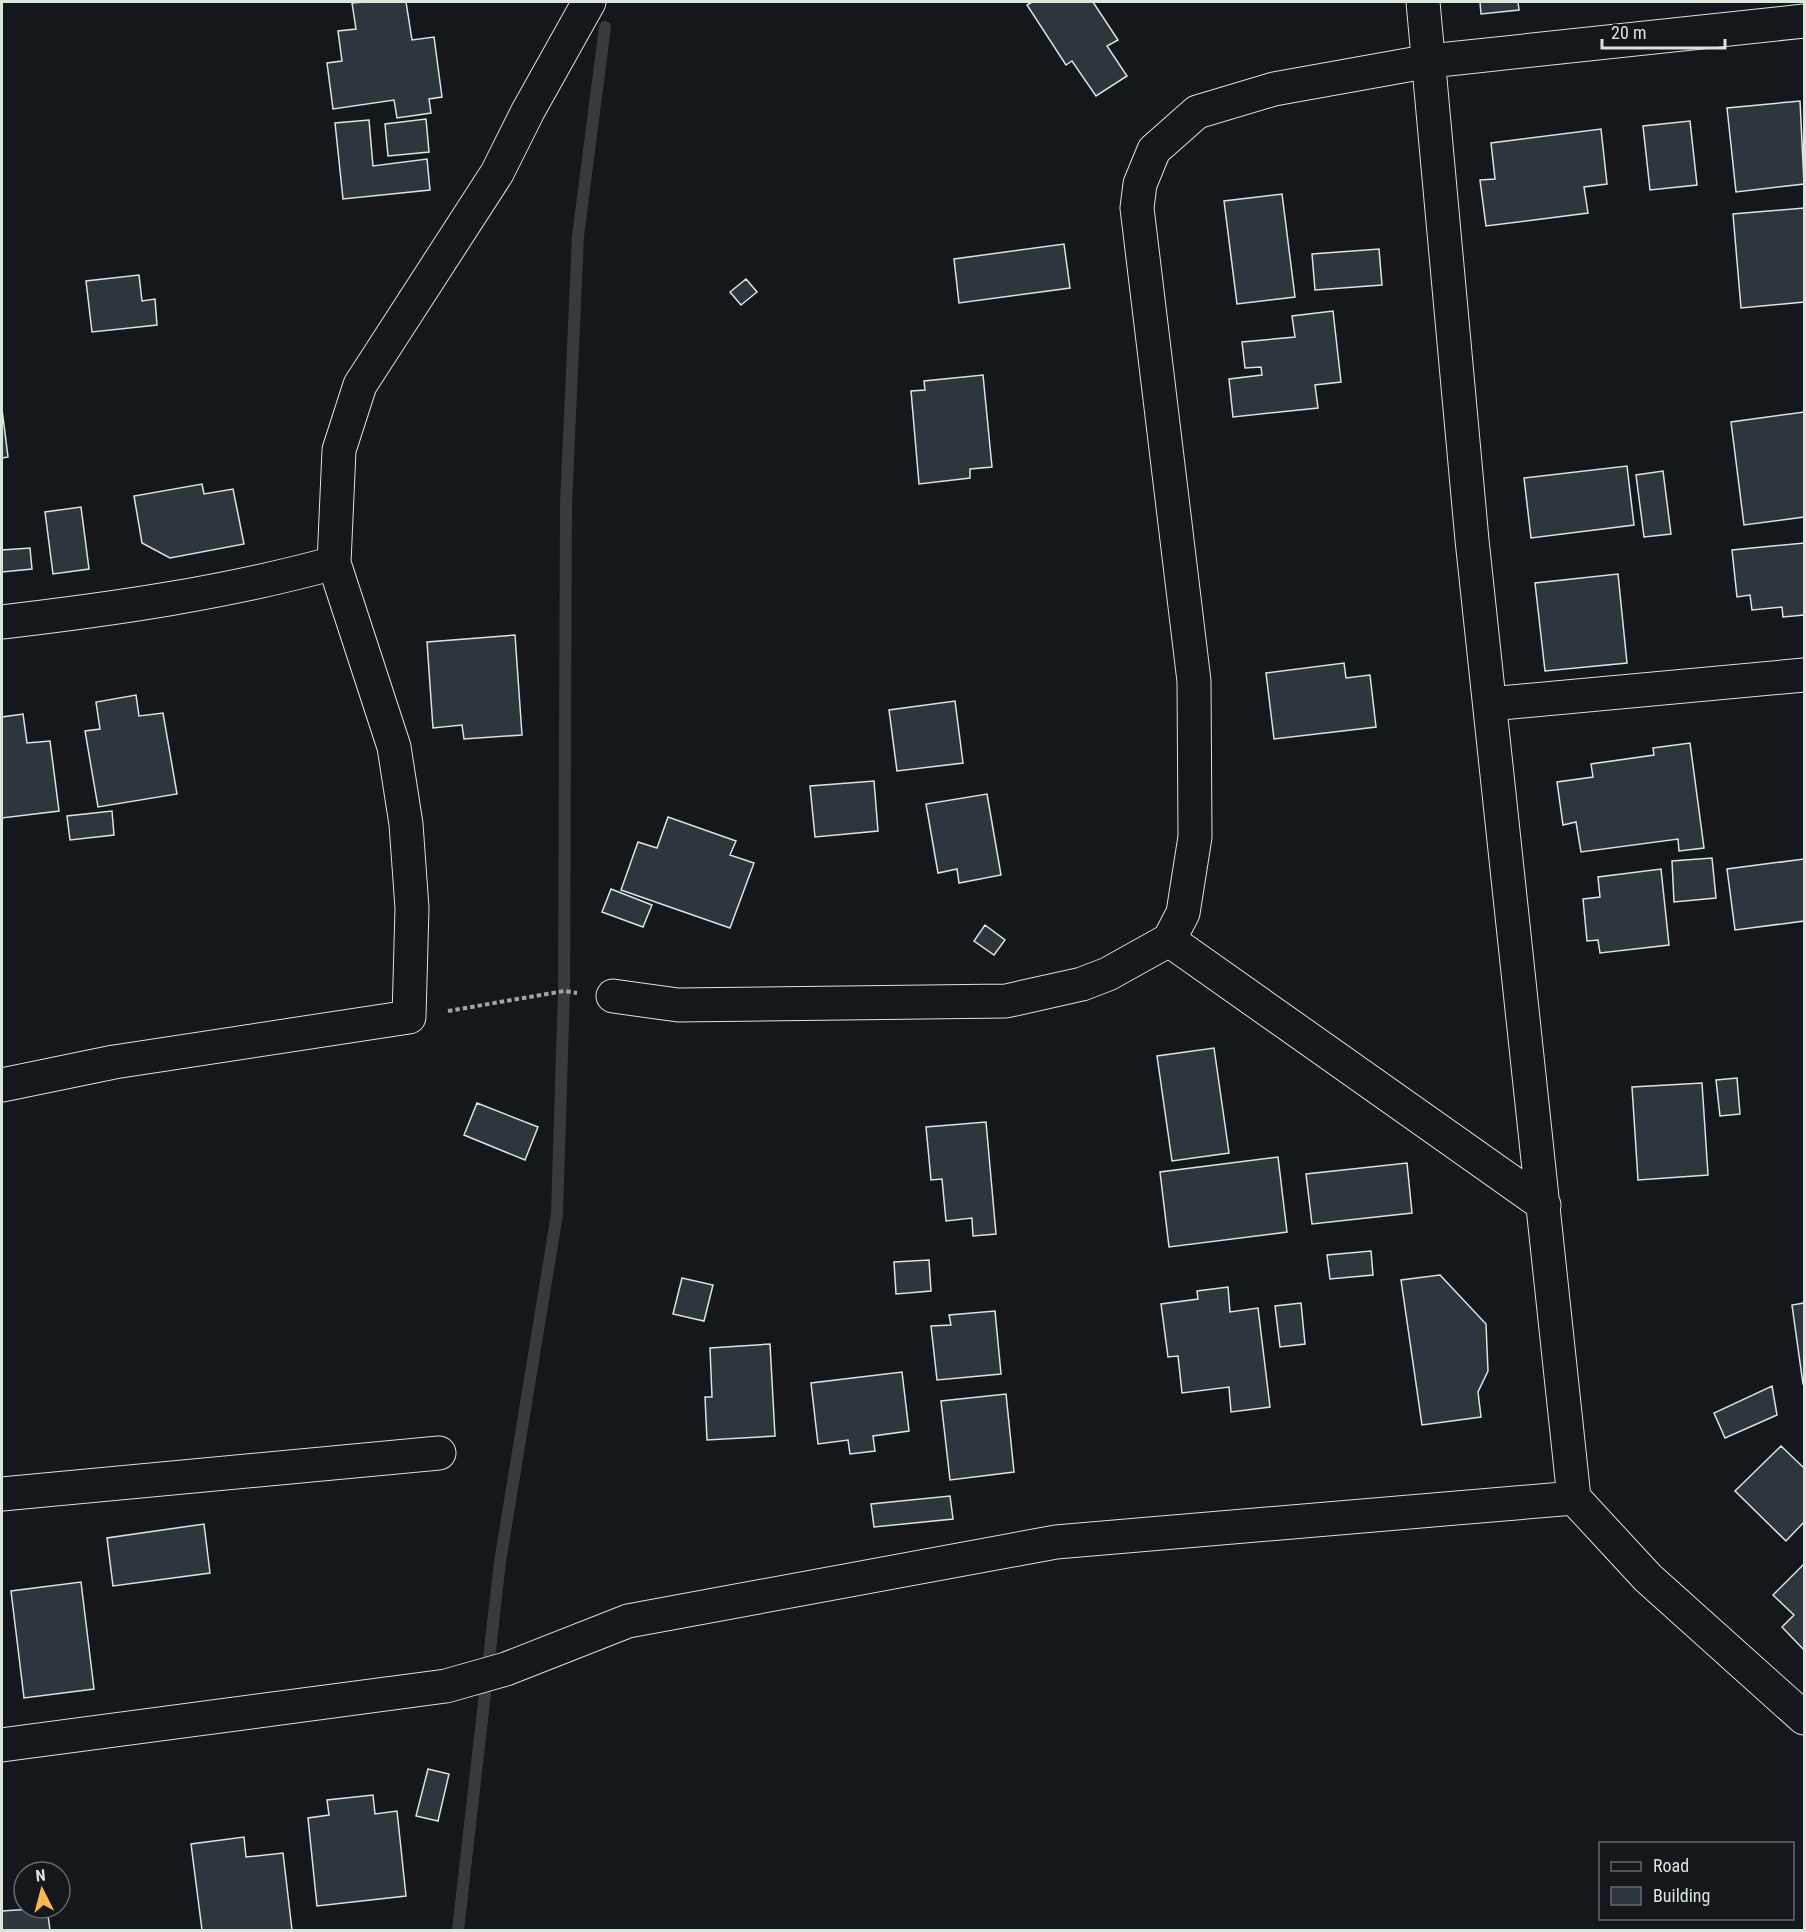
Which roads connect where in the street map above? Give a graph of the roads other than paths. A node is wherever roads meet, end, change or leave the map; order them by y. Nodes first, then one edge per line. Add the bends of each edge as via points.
1 (589, 2) edge
2 (1423, 2) edge
3 (1804, 21) edge
4 (1430, 61) junction
5 (334, 563) junction
6 (2, 622) edge
7 (1804, 675) edge
8 (1490, 704) junction
9 (1169, 940) junction
10 (613, 996) road end
11 (2, 1085) edge
12 (1544, 1205) junction
13 (439, 1453) dead end
14 (2, 1494) edge
15 (1574, 1498) junction
16 (1804, 1718) edge
17 (2, 1745) edge

1 - 5 street via 497,173 360,385 339,450
2 - 4 street
3 - 4 street
4 - 8 street
4 - 9 street via 1274,89 1197,112 1154,150 1140,184 1137,208 1194,681 1195,837 1183,914
5 - 6 street via 256,583
5 - 11 street via 394,747 406,824 412,908 409,1017 114,1062
7 - 8 street
8 - 12 street
9 - 10 street via 1082,984 1006,1001 678,1005
9 - 12 street
12 - 15 street
13 - 14 street
15 - 16 street via 1648,1578
15 - 17 street via 1056,1542 628,1621 506,1669 446,1686

